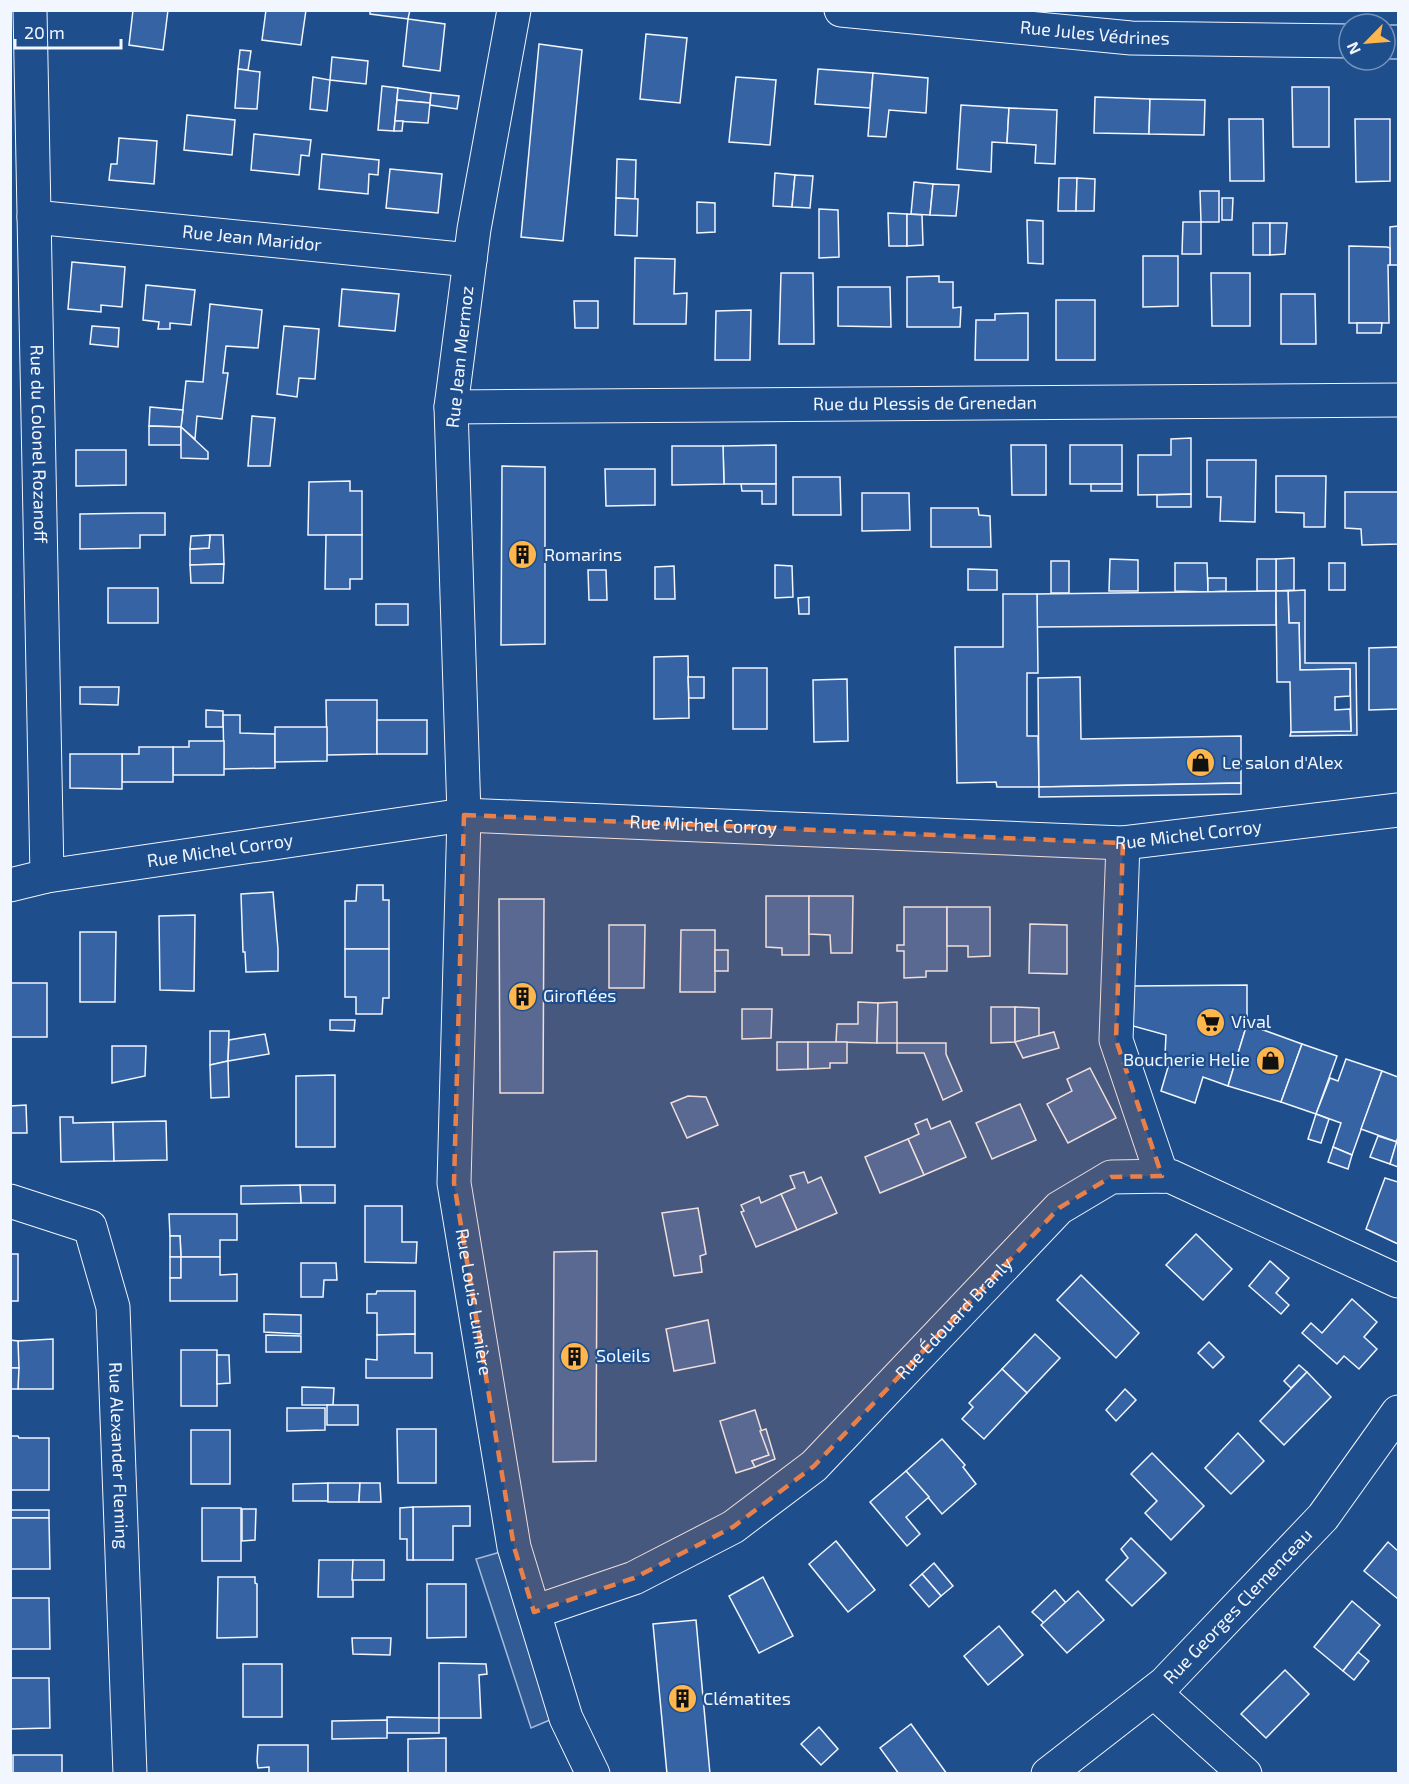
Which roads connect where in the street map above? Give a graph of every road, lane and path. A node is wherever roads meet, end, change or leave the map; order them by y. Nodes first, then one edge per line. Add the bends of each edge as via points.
1 (30, 10) edge
2 (514, 10) edge
3 (841, 10) edge
4 (1337, 41) edge
5 (34, 217) junction
6 (470, 260) junction
7 (1398, 400) edge
8 (451, 407) junction
9 (1398, 810) edge
10 (464, 815) junction
11 (1123, 843) junction
12 (47, 876) junction
13 (10, 885) edge
14 (1162, 1176) junction
15 (10, 1201) edge
16 (1398, 1281) edge
17 (1398, 1412) edge
18 (534, 1612) junction
19 (1154, 1692) junction
20 (130, 1773) edge
21 (593, 1773) edge
22 (1048, 1773) edge
23 (1245, 1773) edge

1 - 5 street, Rue du Colonel Rozanoff
2 - 6 street, Rue Jean Mermoz
3 - 4 street, Rue Jules Védrines via 1131,38
5 - 6 street, Rue Jean Maridor
5 - 12 street, Rue du Colonel Rozanoff
6 - 8 street, Rue Jean Mermoz
7 - 8 street, Rue du Plessis de Grenedan
8 - 10 street, Rue Jean Mermoz
9 - 11 street, Rue Michel Corroy
10 - 11 street, Rue Michel Corroy
10 - 12 street, Rue Michel Corroy
10 - 18 street, Rue Louis Lumière via 454,1183 514,1547
11 - 14 street via 1116,1040
12 - 13 street, Rue Michel Corroy
14 - 16 street, Rue Édouard Branly via 1170,1176
14 - 18 street, Rue Édouard Branly via 1111,1177 1059,1208 814,1466 733,1527 634,1578
15 - 20 street, Rue Alexander Fleming via 90,1227 113,1307
17 - 19 street, Rue Georges Clemenceau via 1323,1516
18 - 21 street, Rue Louis Lumière via 566,1718
19 - 22 street, Rue Georges Clemenceau
19 - 23 street

